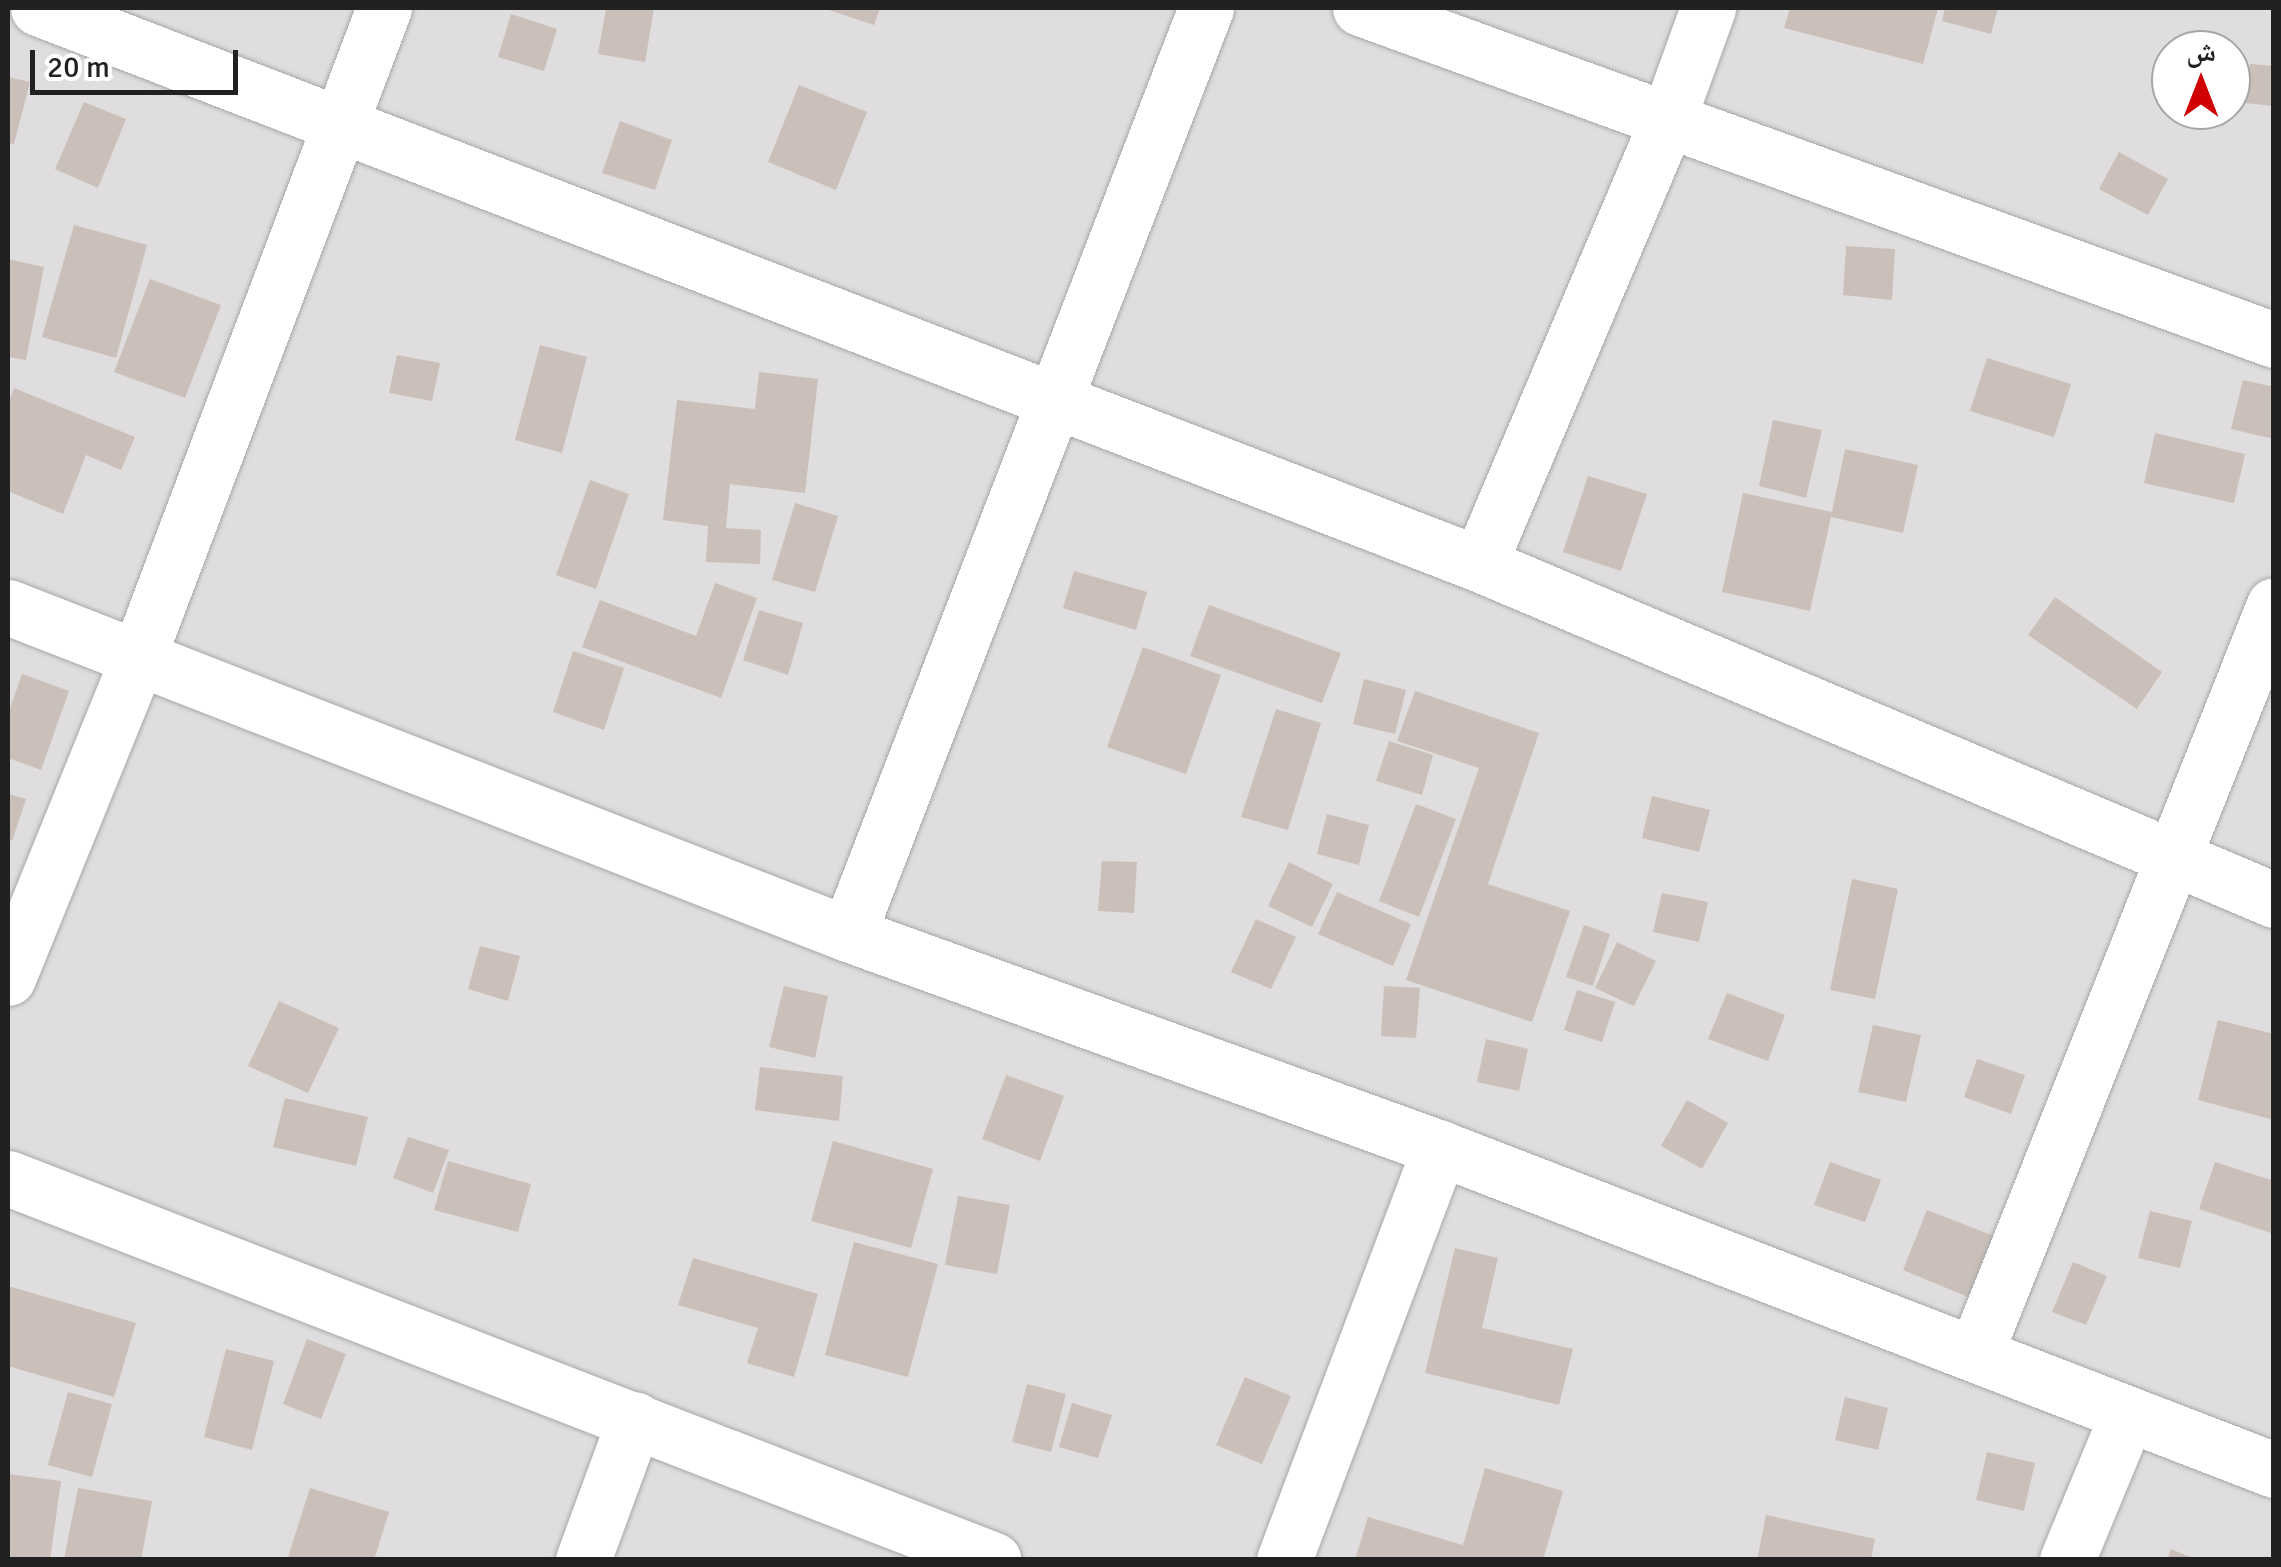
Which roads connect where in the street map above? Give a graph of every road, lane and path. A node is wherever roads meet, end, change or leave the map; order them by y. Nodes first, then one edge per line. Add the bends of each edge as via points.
1 (38, 8) edge
2 (384, 8) edge
3 (1206, 8) edge
4 (1360, 8) edge
5 (1708, 8) edge
6 (1669, 116) junction
7 (335, 125) junction
8 (2274, 340) edge
9 (1054, 398) junction
10 (1480, 564) junction
11 (2274, 605) edge
12 (8, 607) edge
13 (138, 660) junction
14 (2168, 859) junction
15 (2274, 900) edge
16 (848, 934) junction
17 (8, 978) edge
18 (1440, 1148) junction
19 (8, 1178) edge
20 (1975, 1354) junction
21 (2127, 1414) junction
22 (635, 1419) junction
23 (2274, 1470) edge
24 (583, 1560) edge
25 (994, 1560) edge
26 (1284, 1560) edge
27 (2067, 1560) edge

1 - 7 street
2 - 7 street
3 - 9 street
4 - 6 street
5 - 6 street
6 - 8 street
6 - 10 street
7 - 9 street
7 - 13 street
9 - 10 street
9 - 16 street
10 - 14 street
11 - 14 street
12 - 13 street
13 - 16 street
13 - 17 street
14 - 15 street
14 - 20 street
16 - 18 street
18 - 20 street
18 - 26 street
19 - 22 street
20 - 21 street
21 - 23 street
21 - 27 street
22 - 24 street
22 - 25 street

